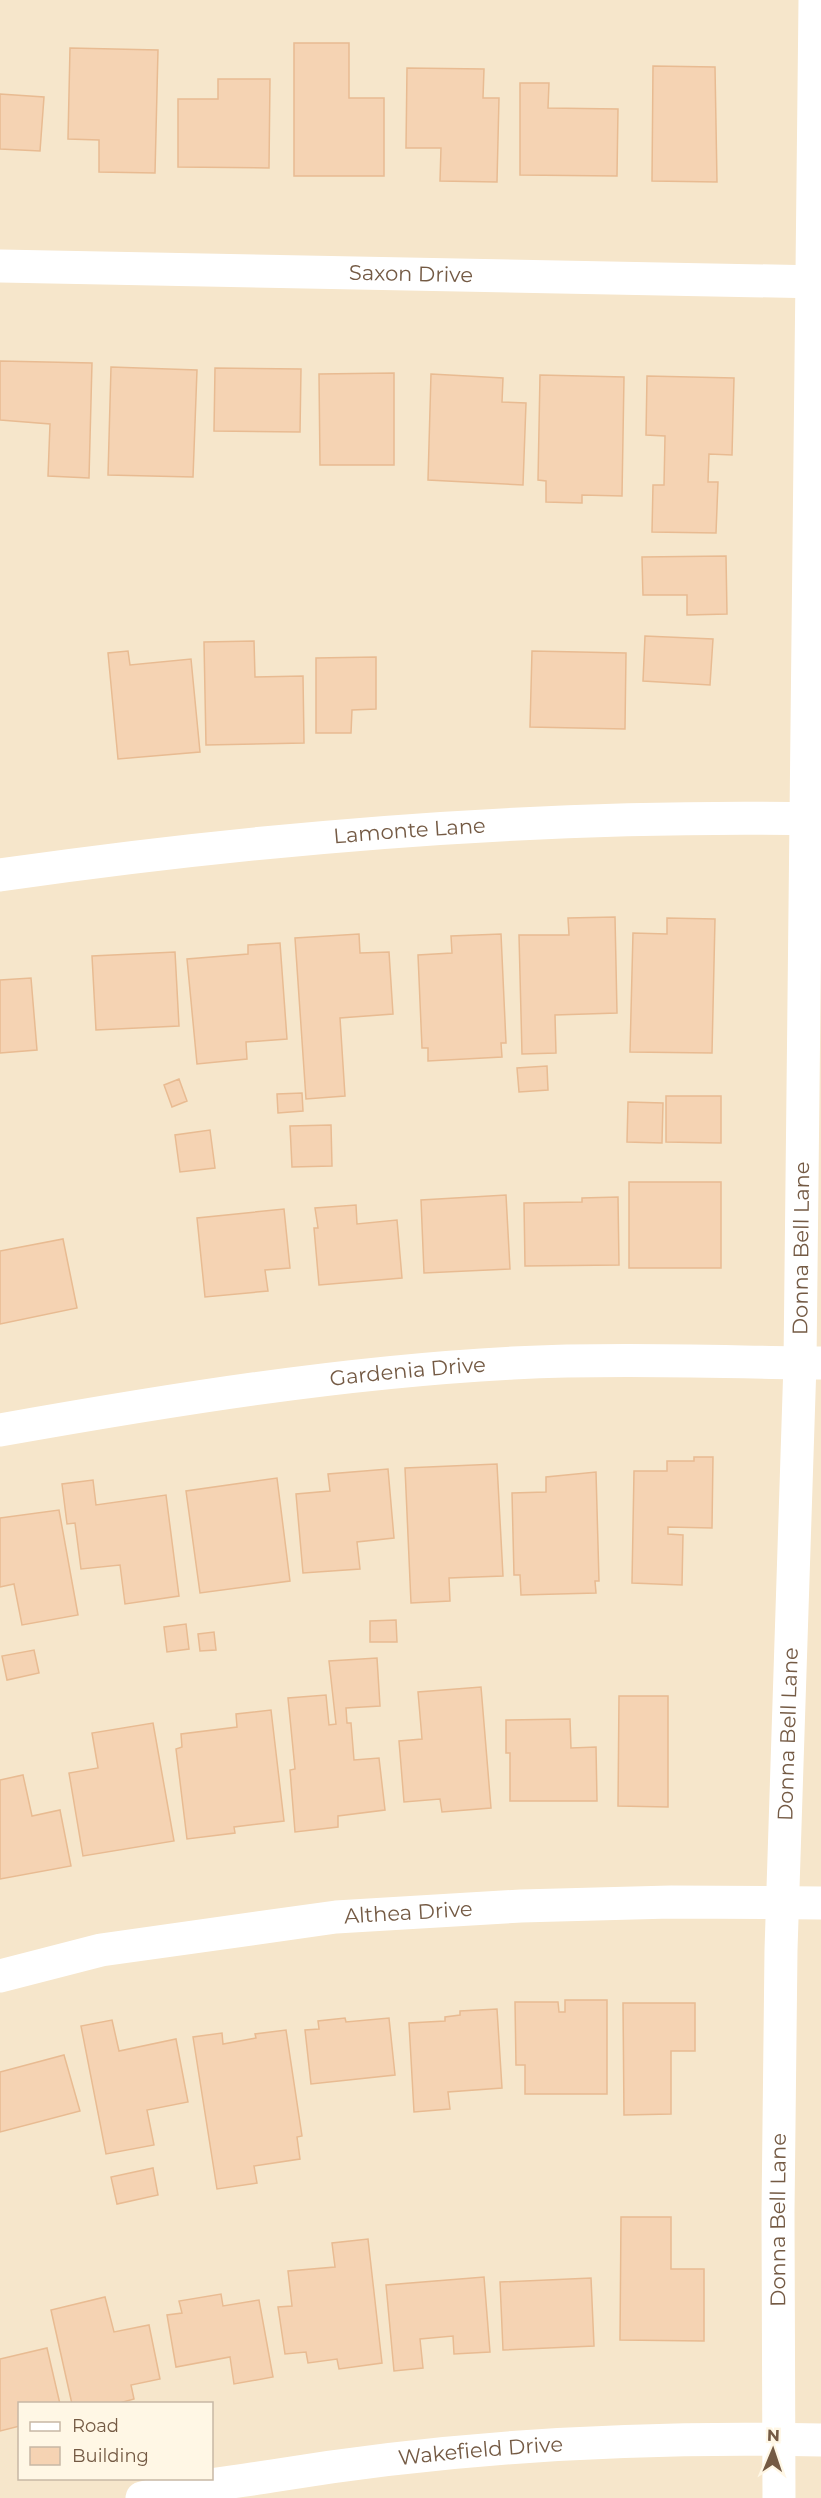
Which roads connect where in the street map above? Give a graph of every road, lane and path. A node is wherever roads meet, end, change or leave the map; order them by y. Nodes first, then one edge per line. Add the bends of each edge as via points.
1 (815, 0) edge
2 (0, 266) edge
3 (816, 282) edge
4 (812, 819) edge
5 (0, 874) edge
6 (810, 1363) edge
7 (0, 1430) edge
8 (782, 1903) junction
9 (821, 1904) edge
10 (0, 1976) edge
11 (779, 2439) junction
12 (821, 2440) edge
13 (142, 2498) edge
14 (780, 2498) edge

1 - 3 street, Donna Bell Lane
2 - 3 street, Saxon Drive
3 - 4 street, Donna Bell Lane
4 - 5 street, Lamonte Lane via 512,823 320,836
4 - 6 street, Donna Bell Lane
6 - 7 street, Gardenia Drive via 712,1360 513,1363 326,1380
6 - 8 street, Donna Bell Lane
8 - 9 street, Althea Drive
8 - 10 street, Althea Drive via 521,1906 336,1917 101,1950
8 - 11 street, Donna Bell Lane via 777,2212
11 - 12 street, Wakefield Drive
11 - 13 street, Wakefield Drive via 486,2450 343,2464
11 - 14 street, Donna Bell Lane

